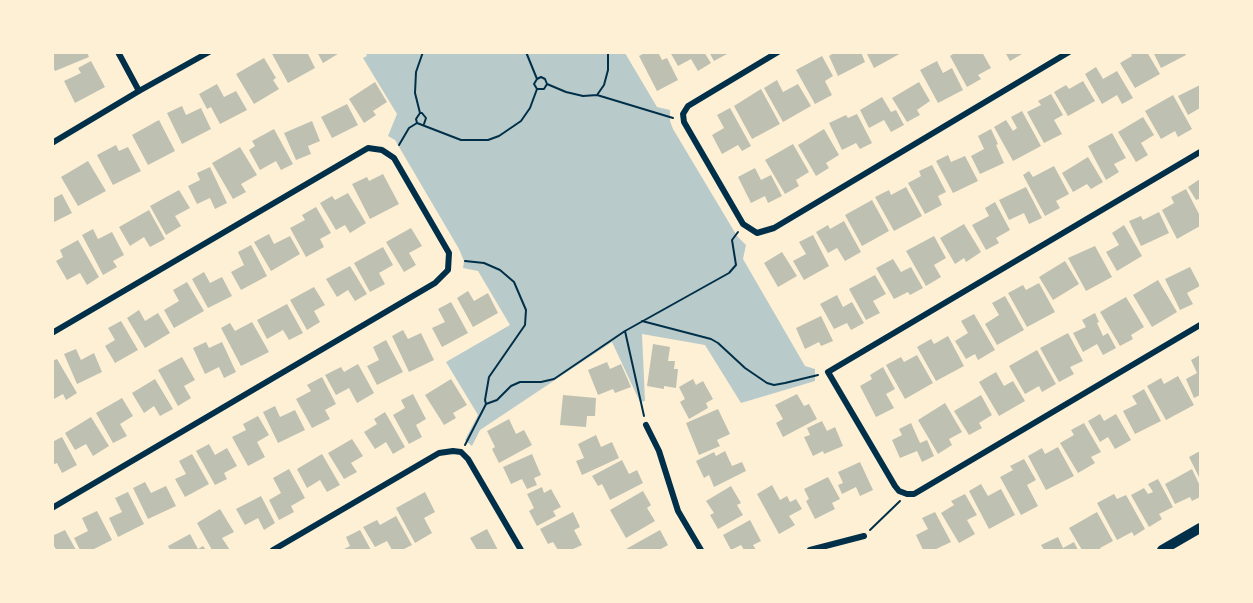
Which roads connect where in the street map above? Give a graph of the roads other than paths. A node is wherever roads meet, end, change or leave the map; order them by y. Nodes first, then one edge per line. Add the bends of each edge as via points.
1 (118, 52) edge
2 (208, 52) edge
3 (778, 52) edge
4 (1069, 52) edge
5 (139, 91) junction
6 (52, 143) edge
7 (1200, 152) edge
8 (1200, 325) edge
9 (52, 333) edge
10 (646, 425) road end
11 (52, 508) edge
12 (1200, 528) edge
13 (864, 536) road end
14 (273, 550) edge
15 (521, 550) edge
16 (701, 550) edge
17 (810, 550) edge
18 (1162, 550) edge

1 - 5 street
2 - 5 street
3 - 4 street via 688,106 683,114 743,224 757,233 774,228
5 - 6 street
7 - 8 street via 828,372 895,486 907,494 923,489
9 - 11 street via 368,148 382,150 394,158 449,253 443,277 435,283
10 - 16 street via 678,512
12 - 18 street
13 - 17 street
14 - 15 street via 439,453 453,451 461,452 473,466

